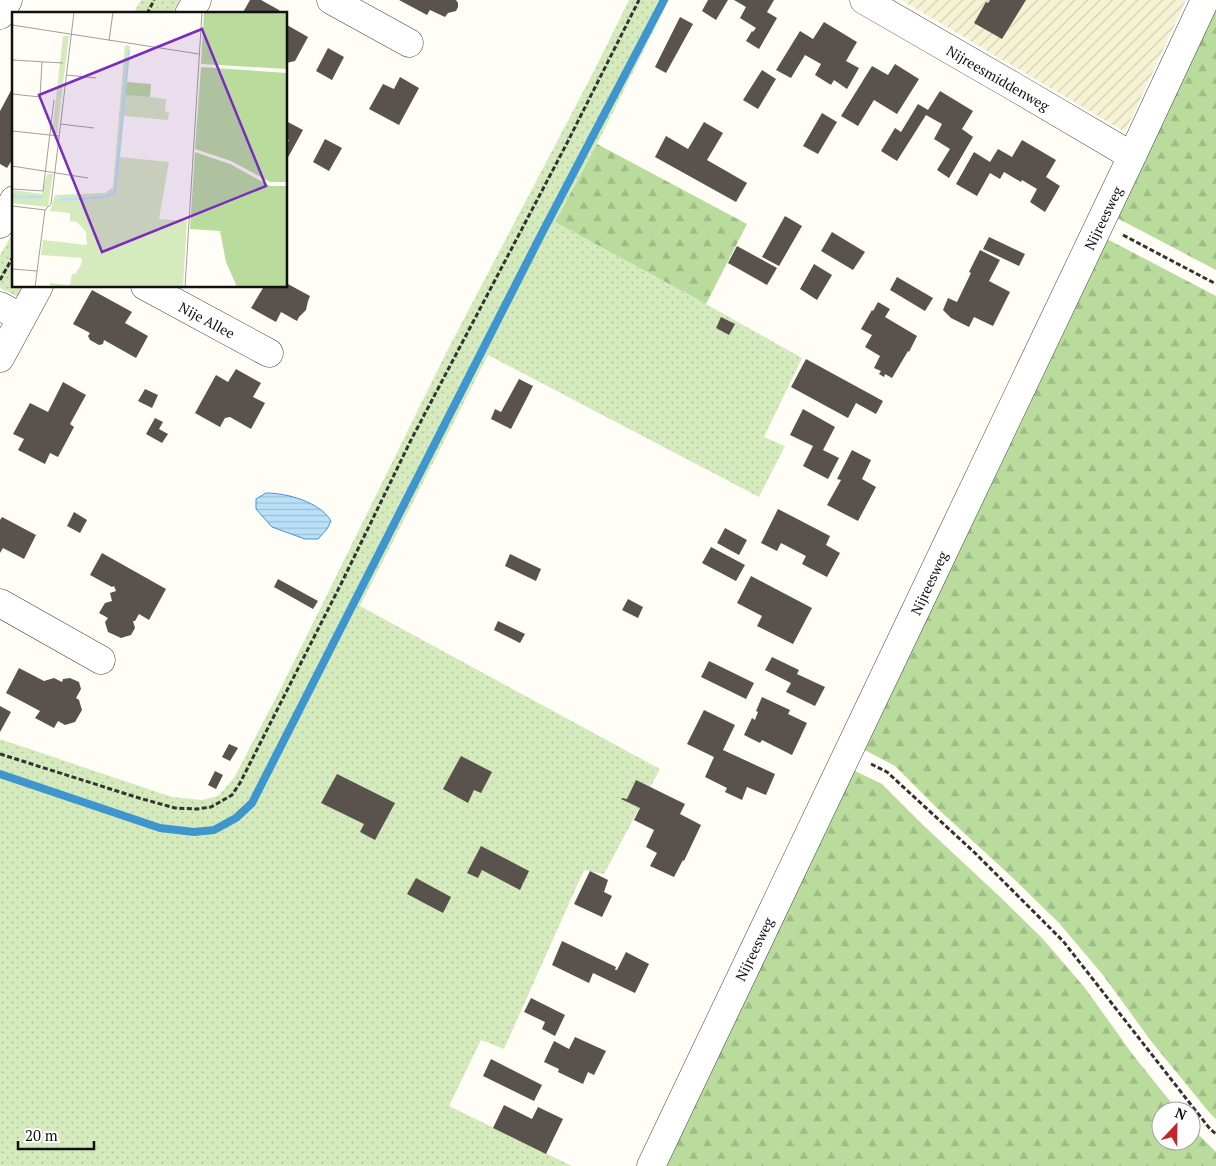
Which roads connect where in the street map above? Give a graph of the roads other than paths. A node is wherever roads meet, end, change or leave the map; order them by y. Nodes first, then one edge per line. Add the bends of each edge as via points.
1 (197, 0) edge
2 (331, 0) edge
3 (864, 0) edge
4 (1205, 0) edge
5 (190, 12) edge
6 (409, 43) dead end
7 (1132, 156) junction
8 (12, 203) edge
9 (0, 224) edge
10 (37, 288) edge
11 (149, 288) edge
12 (11, 312) edge
13 (269, 353) dead end
14 (0, 358) edge
15 (0, 603) edge
16 (102, 660) dead end
17 (651, 1166) edge

1 - 5 street
2 - 6 street
3 - 7 street, Nijreesmiddenweg
4 - 7 street, Nijreesweg
7 - 17 street, Nijreesweg
8 - 9 street
10 - 12 street
11 - 13 street, Nije Allee
12 - 14 street
15 - 16 street

